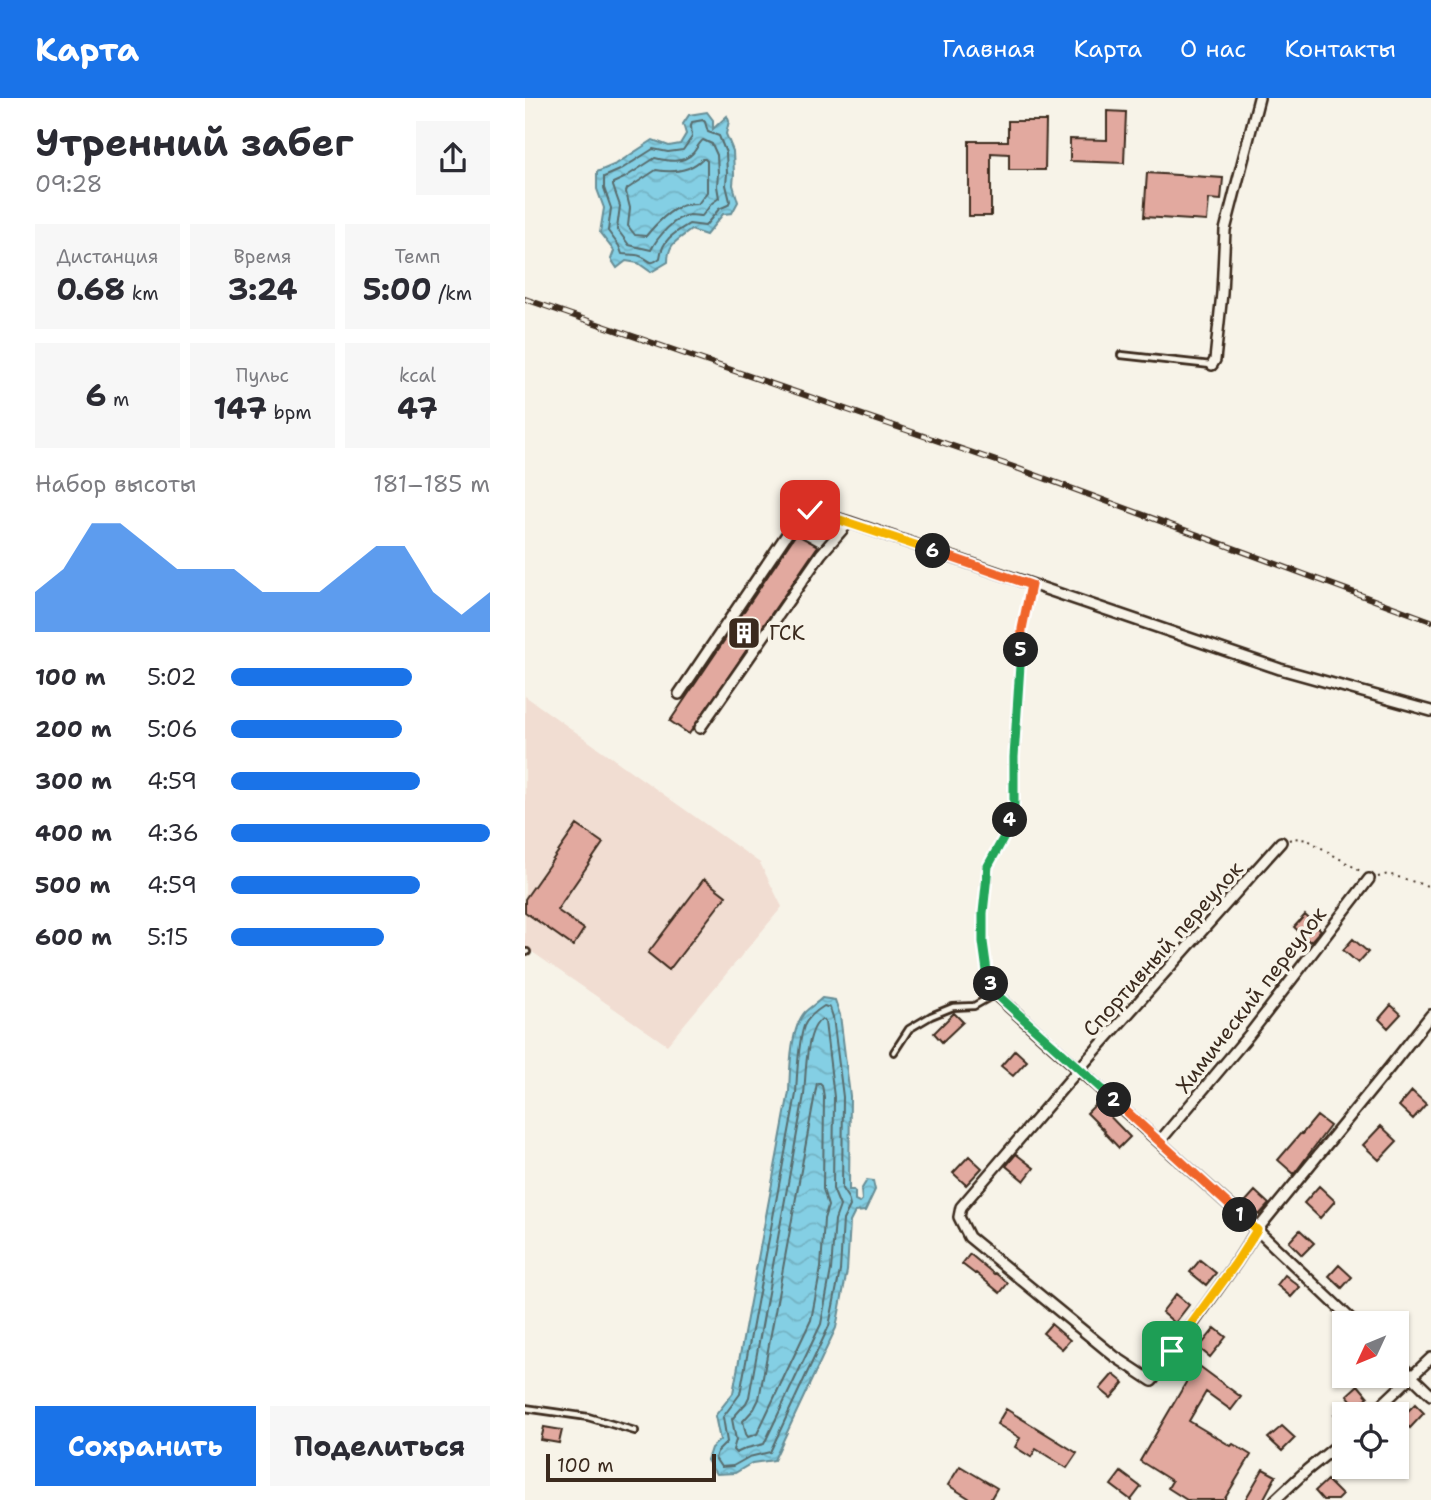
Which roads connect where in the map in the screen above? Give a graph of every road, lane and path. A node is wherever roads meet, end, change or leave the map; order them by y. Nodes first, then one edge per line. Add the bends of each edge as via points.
1 (1259, 98) edge
2 (1121, 355) dead end
3 (1212, 365) joint
4 (849, 522) junction
5 (1031, 585) junction
6 (679, 695) dead end
7 (1431, 711) edge
8 (700, 728) dead end
9 (1281, 842) joint
10 (1369, 879) junction
11 (1431, 887) edge
12 (995, 993) junction
13 (1431, 1015) edge
14 (894, 1052) dead end
15 (1079, 1069) junction
16 (1159, 1142) junction
17 (1257, 1230) junction
18 (1342, 1311) edge
19 (1431, 1357) edge
20 (1409, 1373) edge
21 (1412, 1376) junction
22 (1431, 1395) edge
23 (1385, 1402) edge
24 (525, 1408) edge
25 (635, 1431) dead end
26 (1332, 1450) edge
27 (1275, 1500) edge

1 - 3 street via 1225,230
2 - 3 lane
4 - 5 street
4 - 6 street via 810,510 800,515
4 - 8 street via 821,554
5 - 7 street via 1280,669
5 - 12 lane via 1022,629 1014,804 1004,837 988,866 983,913 987,971
9 - 10 path via 1308,839
9 - 15 street, Спортивный переулок
10 - 11 path via 1388,874
10 - 16 street, Химический переулок via 1249,1035
12 - 14 lane via 974,1006 953,1007 931,1016 909,1029
12 - 15 street
13 - 17 street
15 - 16 street
15 - 17 street, Спортивный переулок via 961,1207 959,1217 969,1237 1114,1356 1152,1381
16 - 17 street
17 - 18 street
19 - 21 street
20 - 21 street
21 - 22 street
21 - 23 street
24 - 25 lane via 588,1417
26 - 27 street

